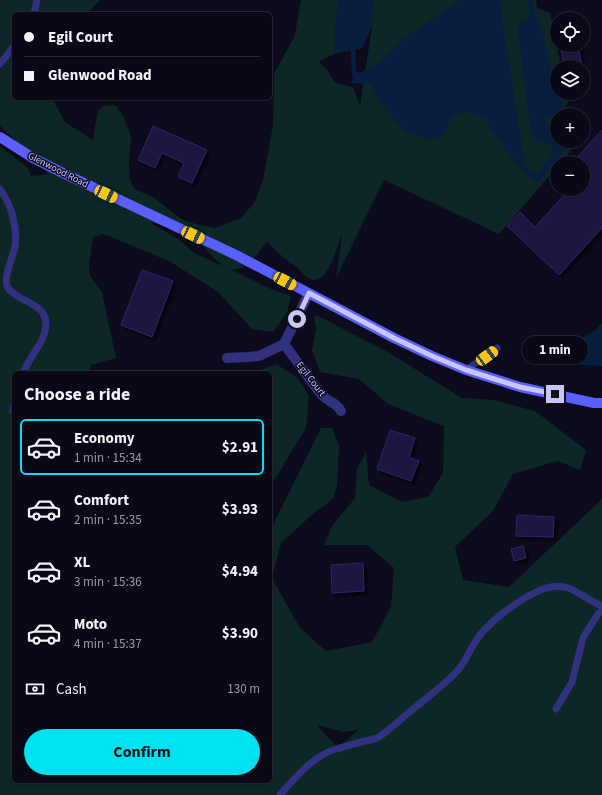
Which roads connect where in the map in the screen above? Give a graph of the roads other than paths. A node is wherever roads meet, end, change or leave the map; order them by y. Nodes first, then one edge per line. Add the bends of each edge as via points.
1 (37, 0) edge
2 (34, 12) edge
3 (12, 49) edge
4 (0, 64) edge
5 (0, 137) edge
6 (0, 189) edge
7 (309, 293) junction
8 (284, 344) junction
9 (497, 348) dead end
10 (227, 358) dead end
11 (466, 370) junction
12 (24, 371) edge
13 (602, 403) edge
14 (341, 412) dead end
15 (602, 606) edge
16 (602, 611) edge
17 (556, 709) dead end
18 (280, 795) edge

1 - 2 lane
3 - 4 lane
5 - 7 main road, Glenwood Road via 33,158 236,255
6 - 12 lane via 10,209 16,237 7,275 7,287 43,312 46,323 43,339
7 - 8 street
7 - 11 main road, Glenwood Road via 394,338
8 - 10 street via 258,356
8 - 14 street, Egil Court via 324,397 334,403
9 - 11 lane
11 - 13 main road, Glenwood Road via 520,387
15 - 18 lane via 563,586 553,586 524,599 480,635 461,666 450,678 378,738 331,751 312,762
16 - 17 lane via 583,638 572,682

